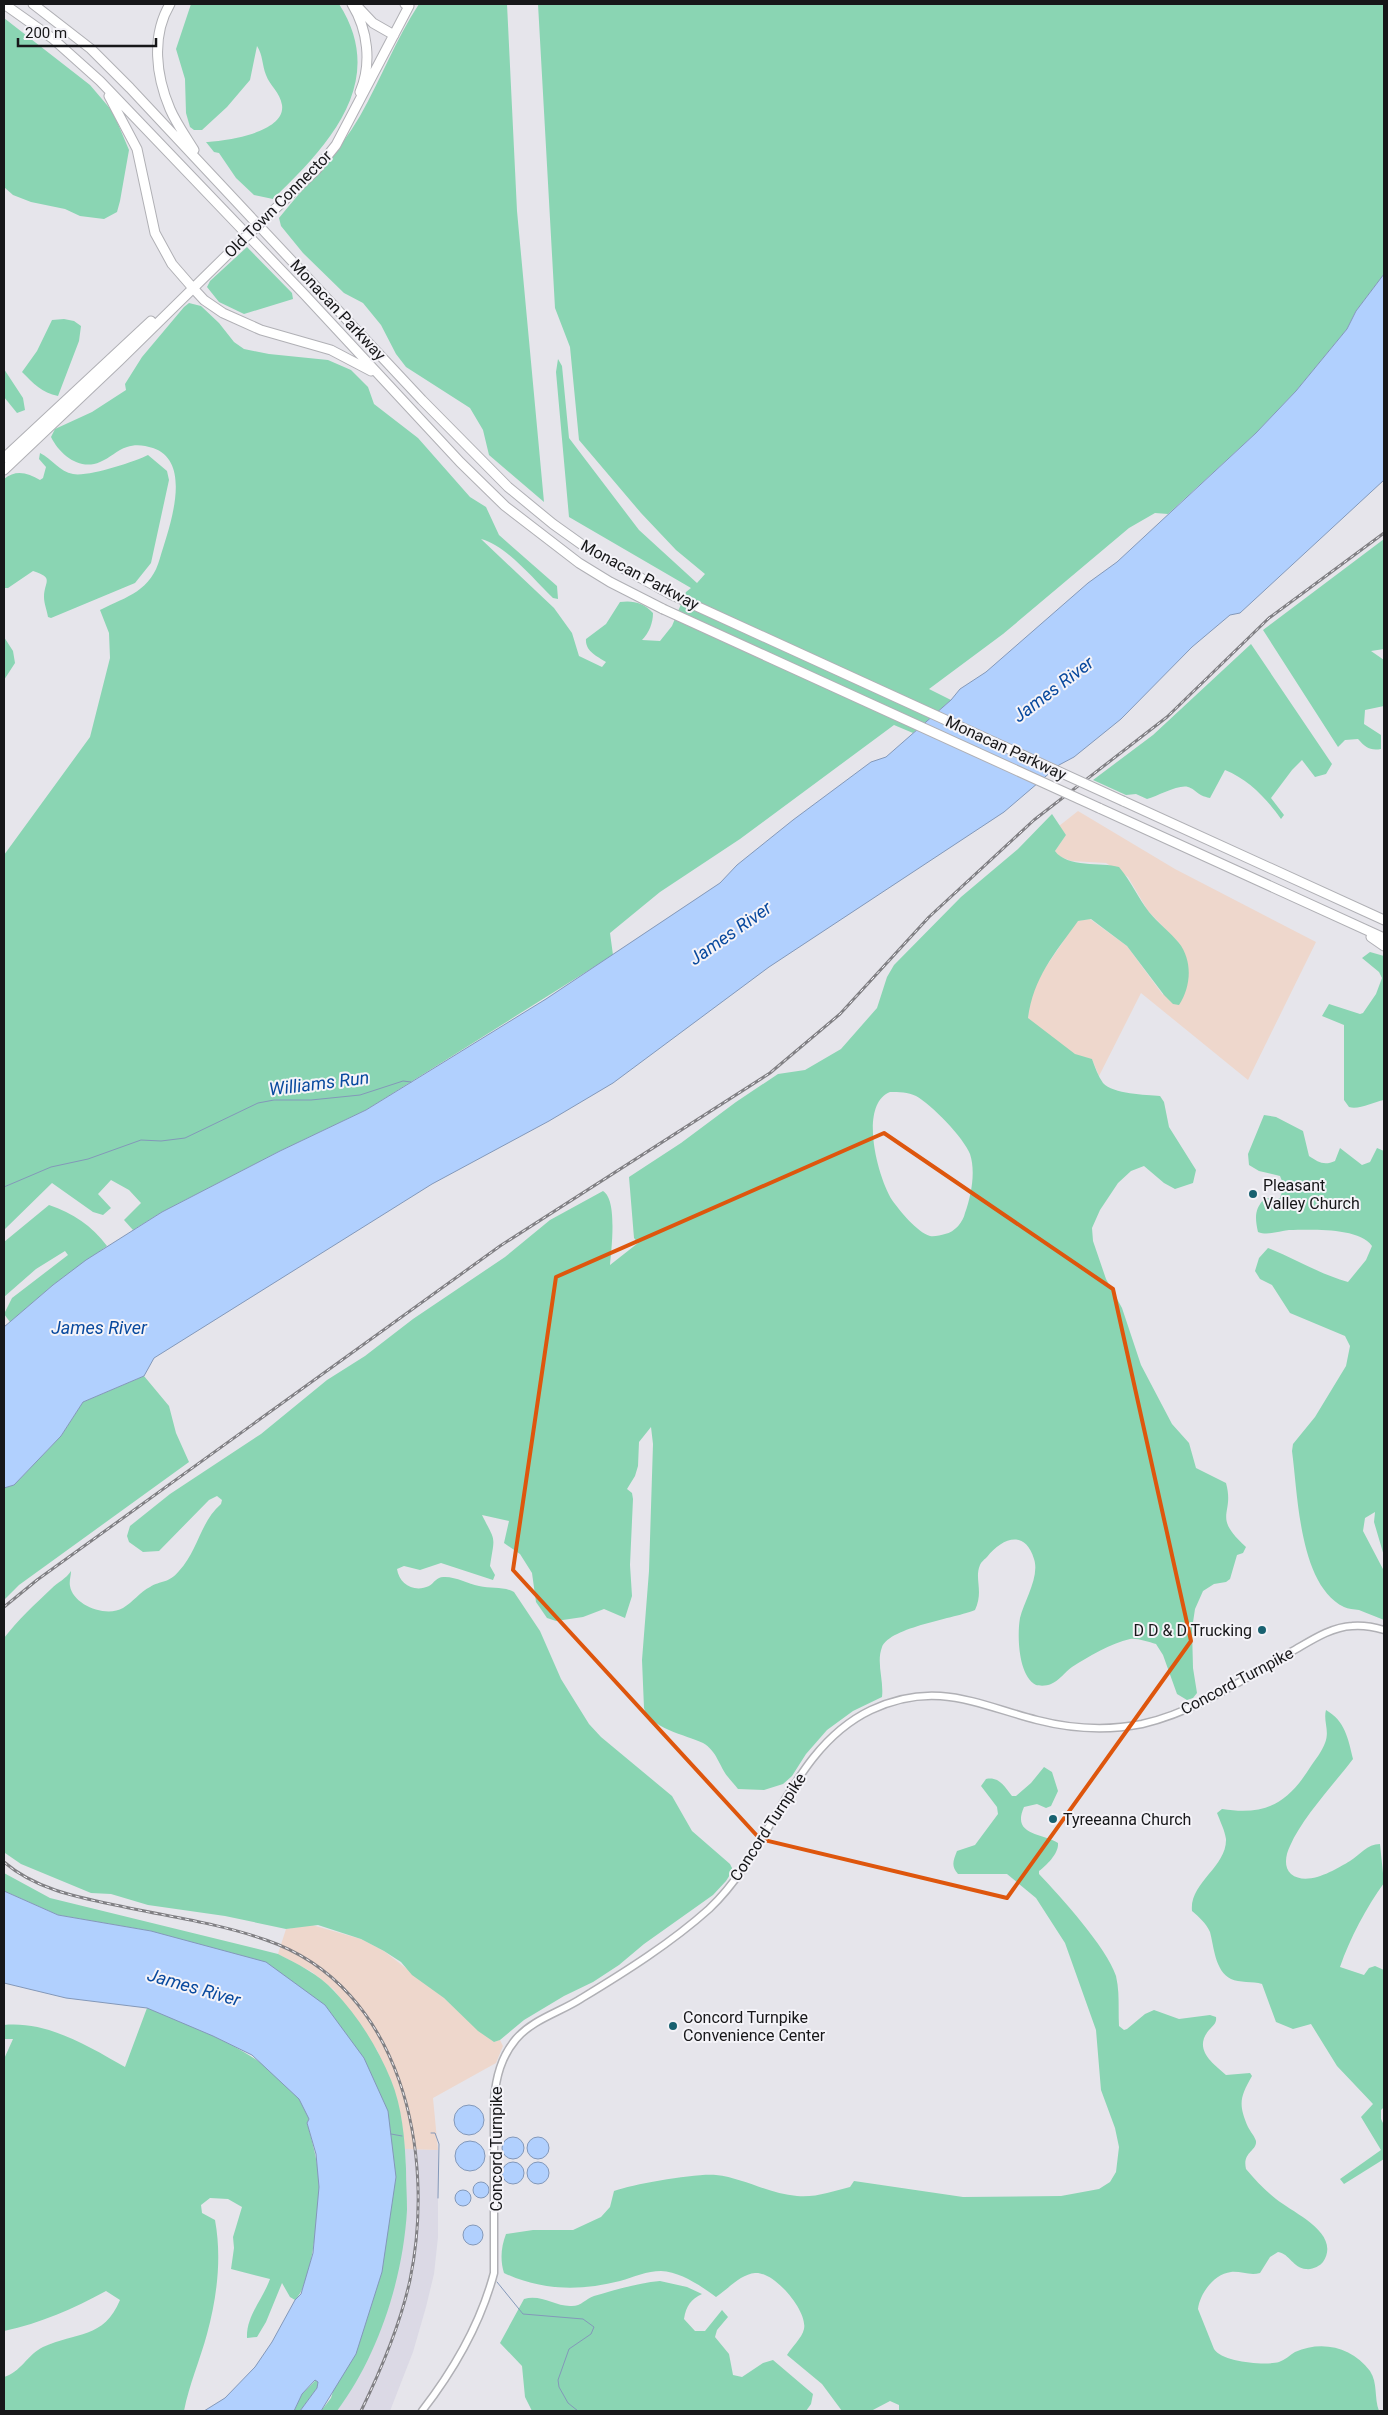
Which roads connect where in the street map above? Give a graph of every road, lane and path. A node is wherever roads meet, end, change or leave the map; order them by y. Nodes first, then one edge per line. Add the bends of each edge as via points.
1 (4, 4) edge
2 (33, 4) edge
3 (170, 4) edge
4 (354, 4) edge
5 (407, 5) edge
6 (394, 35) junction
7 (100, 81) junction
8 (336, 145) junction
9 (203, 165) junction
10 (192, 287) junction
11 (378, 375) junction
12 (4, 458) edge
13 (4, 470) edge
14 (1330, 913) junction
15 (1384, 918) edge
16 (1384, 938) edge
17 (1384, 946) edge
18 (1384, 1630) edge
19 (422, 2411) edge

1 - 7 highway, Monacan Parkway via 52,38
2 - 9 highway, Monacan Parkway via 91,49
3 - 9 highway via 158,37 159,71 170,111
4 - 6 highway via 373,23
4 - 8 highway via 364,32 366,67 363,86
5 - 6 highway, Old Town Connector
6 - 8 highway, Old Town Connector
7 - 10 highway via 121,114 137,149 155,233 172,264
7 - 11 highway, Monacan Parkway
8 - 10 highway, Old Town Connector, bridge via 316,170
9 - 15 highway, Monacan Parkway, bridge via 422,400 508,487 552,524 588,548 670,594
10 - 11 highway via 223,314 261,330 330,350
10 - 12 highway, Old Town Connector via 122,347
10 - 13 highway, Old Town Connector via 120,361
11 - 14 highway, Monacan Parkway, bridge via 478,481 512,512 579,563 610,582
14 - 16 highway
14 - 17 highway
18 - 19 street, Concord Turnpike via 1366,1626 1338,1629 1193,1706 1140,1724 1074,1727 1037,1720 964,1698 930,1695 880,1706 845,1725 813,1758 743,1870 709,1908 660,1946 588,1994 527,2029 506,2053 497,2074 494,2100 494,2273 487,2298 458,2357

